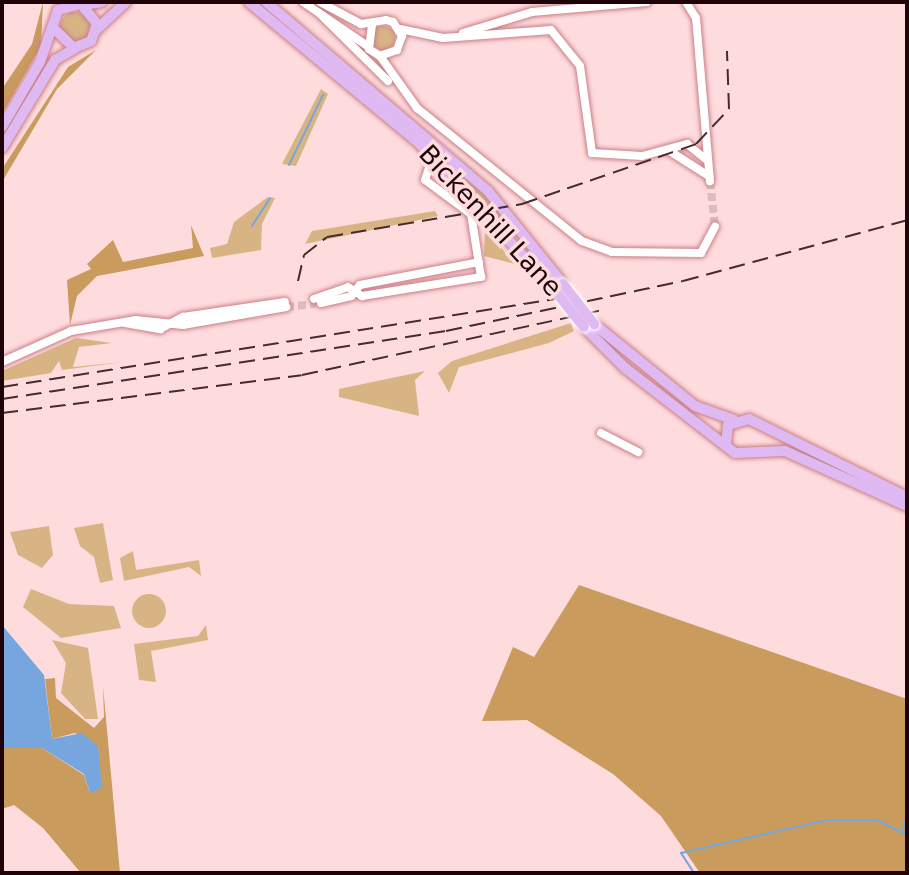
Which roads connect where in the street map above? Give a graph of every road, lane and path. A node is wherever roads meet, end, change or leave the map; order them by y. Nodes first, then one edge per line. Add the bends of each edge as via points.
1 (55, 2) edge
2 (102, 2) edge
3 (126, 2) edge
4 (249, 2) edge
5 (266, 2) edge
6 (303, 2) edge
7 (320, 2) edge
8 (647, 2) edge
9 (686, 2) edge
10 (81, 4) edge
11 (319, 13) junction
12 (55, 15) junction
13 (372, 23) junction
14 (52, 27) junction
15 (400, 29) junction
16 (96, 30) junction
17 (443, 38) junction
18 (367, 45) junction
19 (80, 47) junction
20 (380, 56) junction
21 (398, 89) junction
22 (2, 127) edge
23 (2, 148) edge
24 (667, 149) junction
25 (708, 161) junction
26 (459, 181) junction
27 (715, 227) dead end
28 (479, 262) junction
29 (468, 263) junction
30 (467, 277) junction
31 (557, 282) junction
32 (354, 291) junction
33 (315, 302) tunnel mouth
34 (285, 305) tunnel mouth
35 (589, 325) junction
36 (2, 362) edge
37 (737, 419) junction
38 (759, 427) junction
39 (601, 433) dead end
40 (726, 445) junction
41 (756, 450) junction
42 (638, 452) dead end
43 (907, 497) edge
44 (907, 506) edge

1 - 12 street
2 - 10 main road
3 - 16 main road
4 - 26 main road, Bickenhill Lane
5 - 31 main road, Bickenhill Lane via 488,191
6 - 11 street
7 - 13 street via 343,18
8 - 17 street via 532,12
9 - 25 street via 696,18
10 - 12 main road
10 - 16 main road
11 - 18 street
11 - 21 street
12 - 14 main road
13 - 15 street via 386,20
13 - 18 street
14 - 19 main road via 62,44
14 - 22 main road
15 - 17 street
15 - 20 street via 397,50
16 - 19 main road
17 - 24 street via 542,27 565,39 580,66 588,149 612,158
18 - 20 street
19 - 23 main road via 55,60
20 - 21 street
21 - 27 street via 582,241 612,252 701,253
24 - 25 street via 687,144
24 - 25 street via 710,179
26 - 28 street via 437,166 424,174 471,214
26 - 31 main road, Bickenhill Lane via 543,275
28 - 29 street
28 - 30 street via 481,277
29 - 30 street
29 - 32 street
30 - 32 street via 362,296
31 - 35 main road, Bickenhill Lane, bridge
32 - 33 street
34 - 36 street via 71,331
35 - 37 main road, Bickenhill Lane via 695,406
35 - 40 main road, Bickenhill Lane via 622,366
37 - 38 main road, Bickenhill Lane
37 - 40 main road
38 - 41 main road
38 - 43 main road
39 - 42 street
40 - 41 main road via 740,455
41 - 44 main road via 785,451

